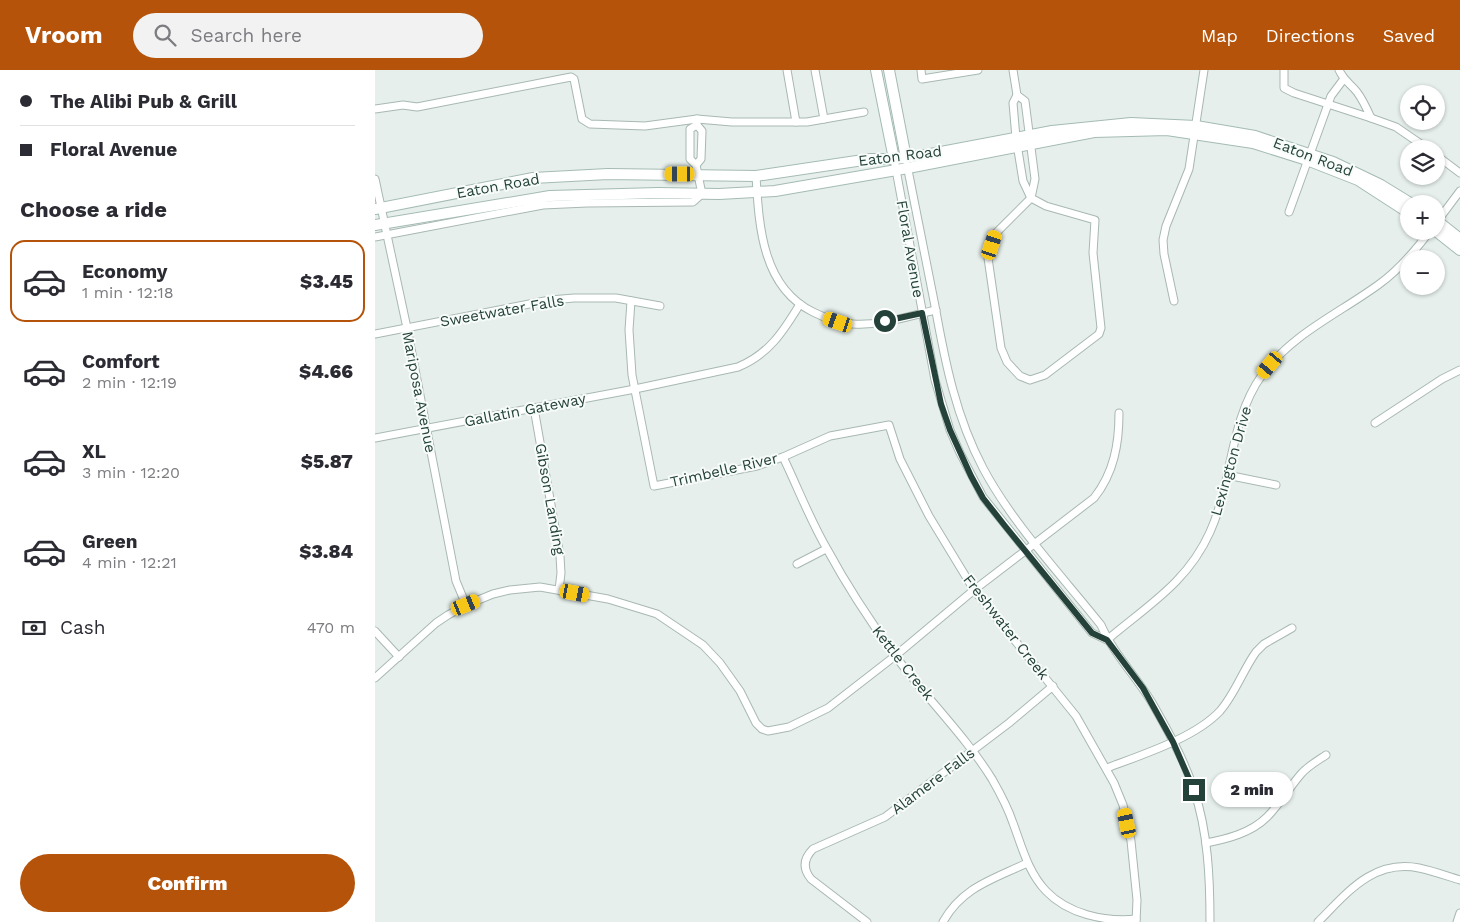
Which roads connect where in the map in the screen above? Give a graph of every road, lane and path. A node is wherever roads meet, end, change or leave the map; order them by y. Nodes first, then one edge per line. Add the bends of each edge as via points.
1 (787, 70) edge
2 (815, 70) edge
3 (876, 70) edge
4 (889, 70) edge
5 (921, 70) edge
6 (978, 70) edge
7 (1013, 70) edge
8 (1204, 70) edge
9 (1284, 70) edge
10 (1339, 70) edge
11 (1343, 80) junction
12 (1017, 95) junction
13 (1328, 103) junction
14 (375, 109) edge
15 (864, 112) dead end
16 (1371, 118) junction
17 (824, 119) junction
18 (697, 122) junction
19 (796, 122) junction
20 (1195, 130) junction
21 (1029, 139) junction
22 (1416, 140) edge
23 (1017, 142) junction
24 (1308, 157) junction
25 (894, 159) junction
26 (1445, 162) edge
27 (907, 163) junction
28 (697, 170) junction
29 (896, 170) junction
30 (1460, 173) edge
31 (756, 176) junction
32 (375, 179) edge
33 (1460, 191) edge
34 (757, 192) junction
35 (702, 194) junction
36 (1400, 197) edge
37 (1031, 198) junction
38 (1400, 207) edge
39 (378, 208) edge
40 (1289, 212) dead end
41 (1445, 213) edge
42 (380, 224) edge
43 (1445, 229) edge
44 (1445, 233) edge
45 (388, 235) junction
46 (375, 237) edge
47 (1460, 239) edge
48 (1424, 240) edge
49 (1460, 250) edge
50 (631, 301) junction
51 (1175, 301) dead end
52 (800, 304) junction
53 (660, 306) dead end
54 (936, 310) junction
55 (922, 313) junction
56 (407, 328) junction
57 (375, 334) edge
58 (1460, 370) edge
59 (635, 389) junction
60 (534, 408) junction
61 (1119, 413) dead end
62 (1375, 423) dead end
63 (889, 425) joint
64 (426, 428) junction
65 (375, 438) edge
66 (783, 457) junction
67 (1227, 475) junction
68 (1276, 485) dead end
69 (1035, 543) junction
70 (826, 549) junction
71 (1026, 551) junction
72 (797, 564) dead end
73 (559, 590) junction
74 (974, 590) junction
75 (466, 605) junction
76 (1292, 628) dead end
77 (375, 631) edge
78 (1107, 640) junction
79 (895, 656) junction
80 (399, 657) junction
81 (375, 678) edge
82 (1053, 686) junction
83 (1173, 742) junction
84 (972, 751) junction
85 (1326, 755) dead end
86 (1107, 768) junction
87 (1206, 843) junction
88 (1027, 863) junction
89 (1460, 880) edge
90 (1460, 913) edge
91 (1136, 921) edge
92 (867, 922) edge
93 (943, 922) edge
94 (1210, 922) edge
95 (1318, 922) edge
96 (1457, 922) edge

1 - 19 street
2 - 17 street
3 - 25 street, Floral Avenue
4 - 27 street, Floral Avenue
5 - 6 street via 922,79
7 - 12 street
8 - 20 street
9 - 13 street via 1284,88
10 - 11 street
11 - 13 street
11 - 16 street via 1357,91
12 - 21 street via 1025,101
12 - 23 street via 1013,103
13 - 16 street
13 - 24 street
14 - 18 street via 403,105 417,107 571,77 583,119 590,124 645,126
15 - 17 street
16 - 22 street via 1396,127
17 - 19 street
18 - 19 street
18 - 28 street via 702,131 701,159
18 - 28 street via 690,129 690,159
20 - 21 street, Eaton Road via 1160,124 1106,124 1052,131
20 - 24 street, Eaton Road via 1255,136
20 - 51 street via 1189,169 1163,240
21 - 23 street, Eaton Road
21 - 37 street via 1035,179
23 - 27 street, Eaton Road
23 - 37 street via 1023,181
24 - 36 street, Eaton Road via 1357,173
24 - 38 street via 1358,180
24 - 40 street
25 - 27 street, Eaton Road
25 - 29 street, Floral Avenue
25 - 31 street, Eaton Road via 870,159
26 - 30 street
27 - 29 street, Eaton Road
27 - 54 street, Floral Avenue
28 - 31 street, Eaton Road
28 - 35 street
28 - 39 street, Eaton Road via 533,178
29 - 34 street, Eaton Road
29 - 55 street, Floral Avenue
31 - 34 street
32 - 39 street, Mariposa Avenue
33 - 41 street
34 - 35 street, Eaton Road
34 - 52 street via 762,236 771,268 781,286
35 - 42 street, Eaton Road via 550,196
35 - 45 street, Eaton Road via 693,202 543,205
37 - 37 street via 1046,206 1095,220 1093,253 1101,328 1099,334 1045,375 1029,380 1020,376 1007,362 1001,348 988,258 996,232
39 - 42 street, Mariposa Avenue
42 - 45 street, Mariposa Avenue
43 - 47 street
44 - 49 street
45 - 46 street, Eaton Road
45 - 56 street, Mariposa Avenue
48 - 67 street, Lexington Drive via 1379,285 1293,341 1262,375 1239,420
50 - 53 street, Sweetwater Falls
50 - 56 street, Sweetwater Falls via 617,298 550,300
50 - 59 street via 629,330
52 - 55 street via 820,315 852,324
52 - 59 street, Gallatin Gateway via 775,341 751,361 738,367
54 - 55 street
54 - 69 street, Floral Avenue via 954,399 973,448 998,494
55 - 71 street, Floral Avenue via 941,404 960,453 983,498
56 - 57 street, Sweetwater Falls
56 - 64 street, Mariposa Avenue
58 - 62 street
59 - 60 street, Gallatin Gateway
59 - 66 street, Trimbelle River via 654,486 757,466
60 - 64 street, Gallatin Gateway
60 - 73 street, Gibson Landing via 560,556
61 - 69 street via 1119,436 1103,487 1082,508
63 - 66 street, Trimbelle River via 830,436
63 - 74 street, Freshwater Creek via 900,459 929,516
64 - 65 street, Gallatin Gateway
64 - 75 street, Mariposa Avenue via 456,581
66 - 70 street, Kettle Creek
67 - 68 street
67 - 78 street, Lexington Drive via 1210,530 1195,560 1166,592
69 - 71 street
69 - 78 street, Floral Avenue via 1101,625
70 - 72 street
70 - 79 street, Kettle Creek
71 - 74 street
71 - 78 street, Floral Avenue via 1092,633
73 - 75 street via 540,587 510,590
73 - 79 street via 608,599 657,614 703,645 740,691 756,723 768,731 789,727 828,708
74 - 79 street
74 - 82 street, Freshwater Creek
75 - 80 street via 436,623
76 - 83 street via 1256,652 1220,711
77 - 80 street
78 - 83 street, Floral Avenue via 1143,688
79 - 84 street, Kettle Creek
80 - 81 street
82 - 84 street, Alamere Falls
82 - 86 street, Freshwater Creek via 1076,716
83 - 86 street
83 - 87 street, Floral Avenue via 1194,790
84 - 88 street, Kettle Creek via 1005,803
84 - 92 street, Alamere Falls via 885,817 813,849 807,855 805,869 811,879
85 - 87 street via 1312,764 1266,818 1251,829
86 - 91 street, Freshwater Creek via 1123,805 1131,842
87 - 94 street, Floral Avenue
88 - 91 street, Kettle Creek via 1045,890 1077,912 1103,920
88 - 93 street via 971,890
89 - 95 street via 1418,868 1380,870 1363,879
90 - 96 street

